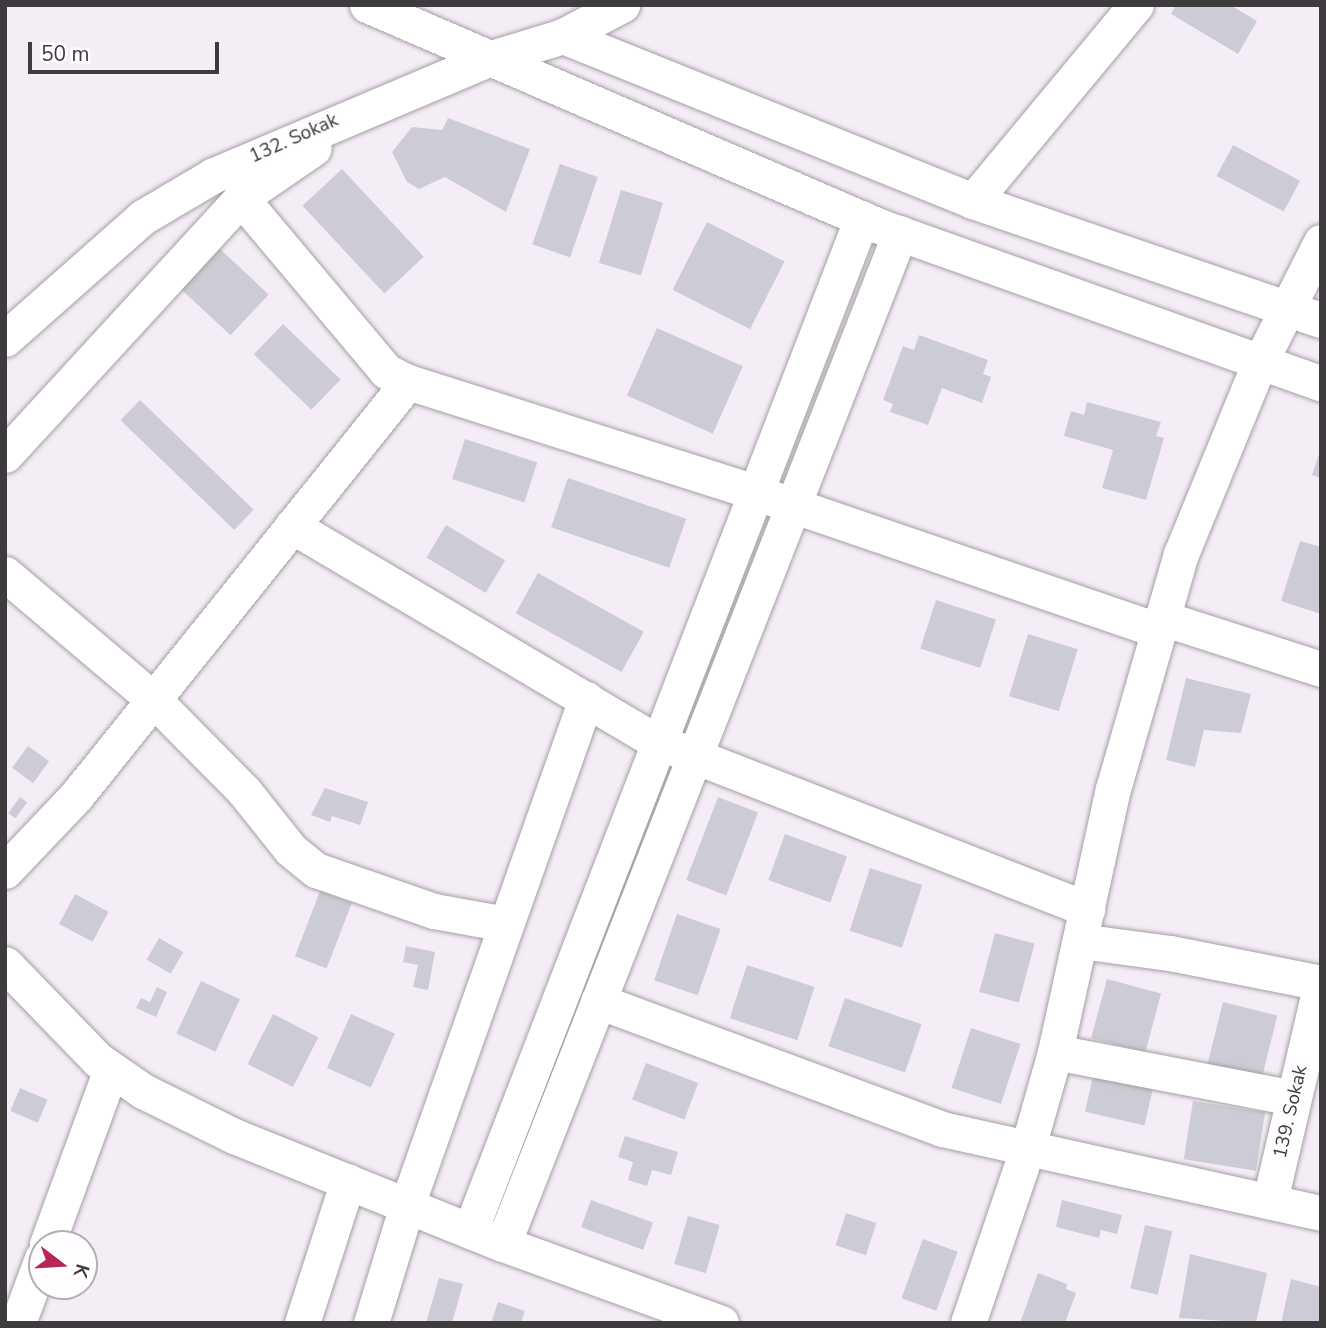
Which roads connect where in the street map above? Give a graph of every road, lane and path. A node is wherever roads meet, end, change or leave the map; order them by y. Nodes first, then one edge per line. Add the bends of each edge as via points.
1 (367, 5) edge
2 (622, 5) edge
3 (1136, 5) edge
4 (403, 13) edge
5 (562, 36) junction
6 (488, 59) junction
7 (423, 85) junction
8 (241, 198) junction
9 (972, 201) junction
10 (862, 218) junction
11 (900, 233) junction
12 (1321, 242) edge
13 (1305, 315) edge
14 (5, 339) edge
15 (1259, 364) junction
16 (408, 382) junction
17 (1321, 383) edge
18 (5, 455) edge
19 (754, 492) junction
20 (793, 505) junction
21 (292, 526) junction
22 (5, 575) edge
23 (1160, 624) junction
24 (1321, 669) edge
25 (153, 699) junction
26 (586, 699) junction
27 (656, 741) junction
28 (694, 755) junction
29 (5, 871) edge
30 (506, 924) junction
31 (1084, 925) junction
32 (5, 964) edge
33 (1321, 983) edge
34 (598, 1001) junction
35 (1055, 1052) junction
36 (111, 1069) junction
37 (1294, 1098) junction
38 (1028, 1147) junction
39 (348, 1181) junction
40 (1270, 1201) junction
41 (407, 1205) junction
42 (1321, 1213) edge
43 (52, 1230) edge
44 (470, 1231) junction
45 (503, 1244) junction
46 (28, 1296) edge
47 (638, 1309) edge
48 (18, 1323) edge
49 (302, 1323) edge
50 (371, 1323) edge
51 (721, 1323) edge
52 (968, 1323) edge

1 - 4 street
2 - 5 street, 132. Sokak
3 - 9 street
4 - 6 street
5 - 6 street, 132. Sokak
5 - 9 street
6 - 7 street, 132. Sokak
6 - 10 street
7 - 8 street via 300,156
7 - 14 street, 132. Sokak via 214,175 143,217
8 - 16 street via 386,371
8 - 18 street
9 - 13 street
10 - 11 street
10 - 19 street
11 - 15 street
11 - 20 street
12 - 13 street
13 - 15 street
15 - 17 street
15 - 23 street via 1181,554
16 - 19 street
16 - 21 street
19 - 20 street
19 - 27 street
20 - 23 street
20 - 28 street
21 - 25 street
21 - 26 street
22 - 25 street
23 - 24 street
23 - 31 street via 1113,789
25 - 29 street via 77,795
25 - 30 street via 244,791 290,850 316,870 421,907
26 - 27 street
26 - 30 street
27 - 28 street
27 - 44 street
28 - 31 street
28 - 34 street
30 - 41 street
31 - 33 street via 1170,953
31 - 35 street
32 - 36 street via 30,995
33 - 37 street, 139. Sokak
34 - 38 street via 942,1129
34 - 45 street
35 - 37 street
35 - 38 street
36 - 39 street via 143,1091 234,1136
36 - 43 street
37 - 40 street, 139. Sokak
38 - 40 street
38 - 52 street
39 - 41 street
39 - 49 street
40 - 42 street
41 - 44 street
41 - 50 street
44 - 45 street
45 - 47 street
46 - 48 street
47 - 51 street

